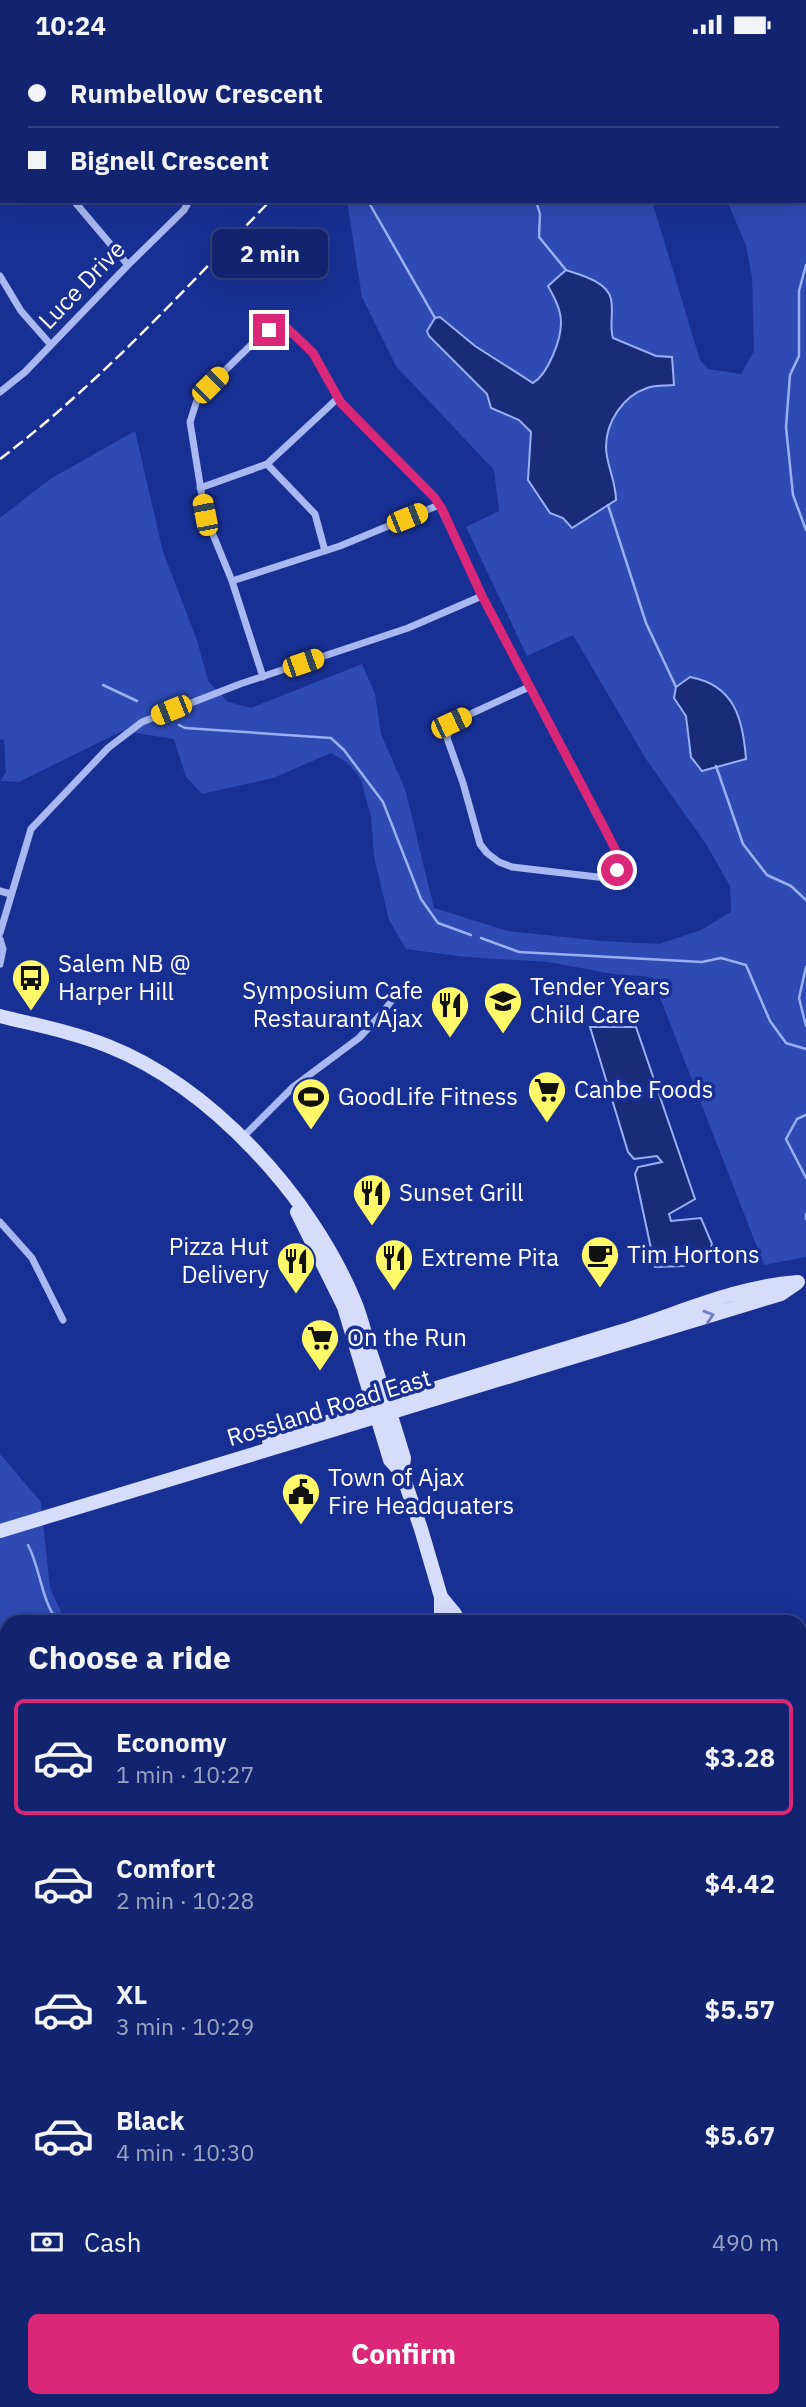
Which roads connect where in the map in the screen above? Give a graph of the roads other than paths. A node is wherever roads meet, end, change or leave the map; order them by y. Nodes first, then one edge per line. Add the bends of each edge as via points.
1 (76, 203) edge
2 (188, 203) edge
3 (128, 265) junction
4 (0, 276) edge
5 (51, 345) junction
6 (0, 392) edge
7 (338, 398) junction
8 (267, 464) junction
9 (200, 488) junction
10 (439, 505) junction
11 (326, 551) junction
12 (232, 581) junction
13 (482, 596) junction
14 (263, 677) junction
15 (529, 687) junction
16 (0, 891) edge
17 (11, 894) junction
18 (0, 933) edge
19 (0, 939) edge
20 (0, 964) edge
21 (400, 989) dead end
22 (0, 1016) edge
23 (243, 1138) junction
24 (0, 1222) edge
25 (4, 1233) edge
26 (802, 1281) edge
27 (63, 1320) dead end
28 (382, 1410) junction
29 (0, 1531) edge
30 (441, 1597) junction
31 (441, 1615) edge
32 (455, 1615) edge

1 - 3 street
2 - 3 street, Luce Drive
3 - 5 street, Luce Drive
4 - 5 street via 21,311
5 - 6 street, Luce Drive
7 - 8 street
7 - 9 street via 313,353 296,335 283,324 269,330 198,397 190,422
7 - 10 street
8 - 9 street
8 - 11 street via 315,514
9 - 12 street via 205,515
10 - 11 street
10 - 13 street
11 - 12 street
12 - 14 street
13 - 14 street via 408,628
13 - 15 street
14 - 17 street via 142,722 108,748 31,829
15 - 15 street via 451,723 447,739 474,832 487,853 512,867 606,878 617,870 618,855
16 - 17 street
17 - 18 street
19 - 20 street
21 - 23 street via 359,1038 293,1087
22 - 23 main road via 110,1047 175,1081
23 - 28 main road via 319,1231 354,1300
24 - 25 street
25 - 27 street via 32,1258
26 - 28 main road, Rossland Road East via 760,1287
28 - 29 main road, Rossland Road East
28 - 30 main road via 390,1460 402,1473
30 - 31 main road
30 - 32 main road

